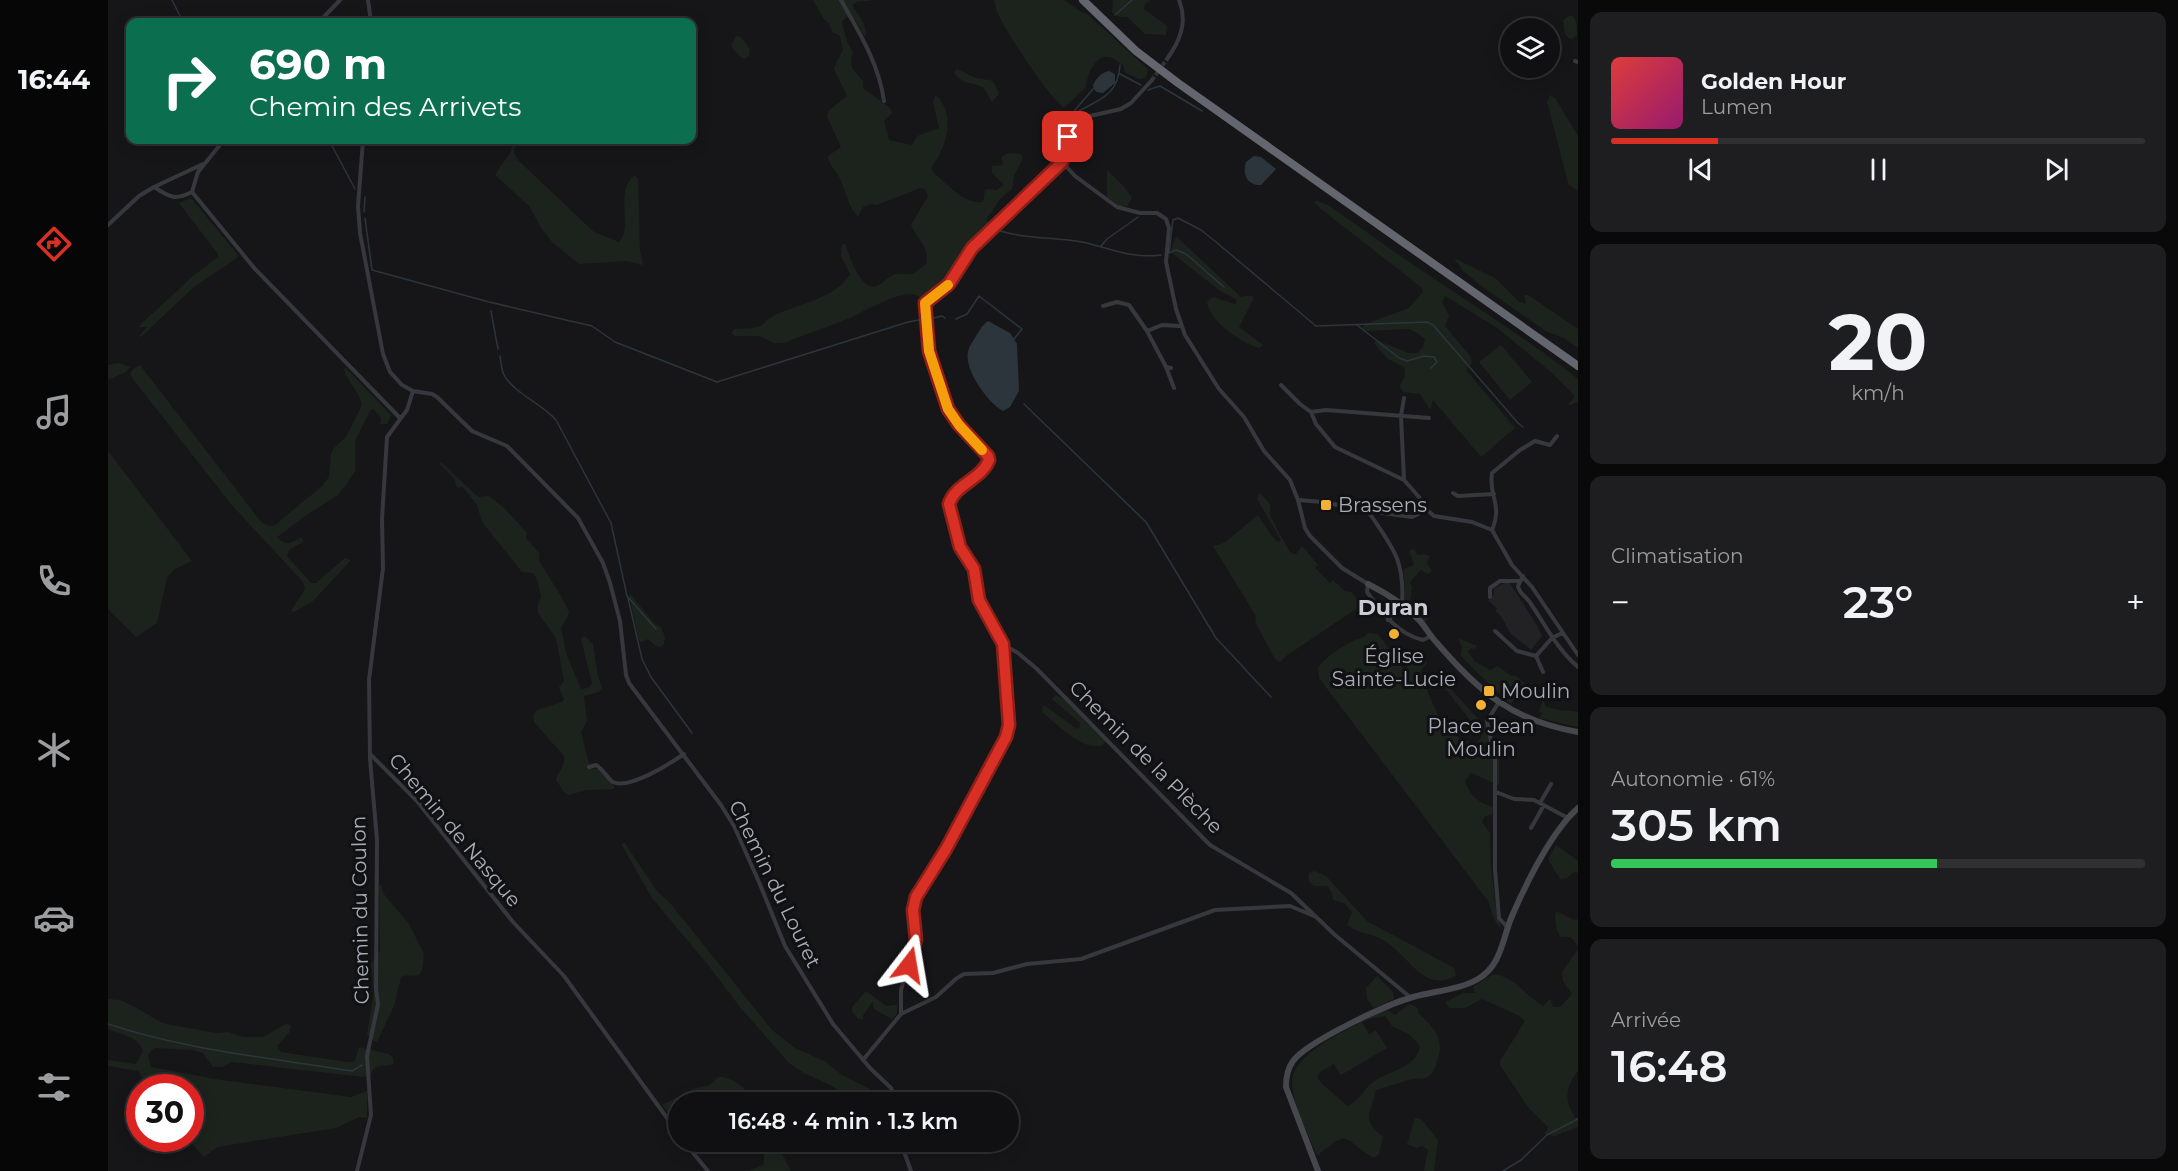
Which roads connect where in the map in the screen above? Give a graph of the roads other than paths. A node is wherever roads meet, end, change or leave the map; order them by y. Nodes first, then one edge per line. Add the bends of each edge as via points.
1 (340, 0) edge
2 (368, 0) edge
3 (841, 0) edge
4 (1083, 0) edge
5 (1179, 0) edge
6 (323, 18) edge
7 (370, 18) edge
8 (1167, 59) tunnel mouth
9 (1152, 80) tunnel mouth
10 (884, 101) dead end
11 (221, 144) edge
12 (363, 144) edge
13 (1062, 162) junction
14 (204, 164) junction
15 (154, 187) junction
16 (192, 192) junction
17 (108, 225) edge
18 (1103, 306) dead end
19 (1180, 326) junction
20 (1147, 331) junction
21 (1578, 366) edge
22 (1281, 385) dead end
23 (1174, 388) dead end
24 (413, 391) junction
25 (1404, 398) dead end
26 (1311, 412) junction
27 (1401, 416) junction
28 (400, 418) junction
29 (1429, 418) dead end
30 (1557, 436) dead end
31 (1404, 480) junction
32 (1453, 493) dead end
33 (1494, 494) junction
34 (1298, 500) junction
35 (1427, 510) junction
36 (1368, 512) junction
37 (1492, 530) junction
38 (1521, 579) junction
39 (1368, 584) junction
40 (1490, 597) dead end
41 (1402, 605) junction
42 (1395, 613) dead end
43 (1388, 620) junction
44 (1495, 631) dead end
45 (1562, 633) junction
46 (1431, 636) junction
47 (1552, 638) junction
48 (1003, 644) junction
49 (1578, 655) edge
50 (1536, 656) junction
51 (1578, 667) edge
52 (1543, 672) dead end
53 (1499, 702) junction
54 (1578, 732) edge
55 (370, 754) junction
56 (684, 754) junction
57 (589, 767) dead end
58 (1551, 784) dead end
59 (1496, 792) junction
60 (1542, 804) junction
61 (1578, 808) edge
62 (1568, 818) junction
63 (1531, 828) dead end
64 (1320, 919) junction
65 (1507, 927) junction
66 (1411, 998) junction
67 (901, 1014) junction
68 (863, 1060) junction
69 (893, 1092) edge
70 (668, 1119) edge
71 (692, 1152) edge
72 (904, 1152) edge
73 (357, 1171) edge
74 (708, 1171) edge
75 (911, 1171) edge
76 (1318, 1171) edge

1 - 6 street
2 - 7 street
3 - 10 street via 871,54
4 - 21 highway via 1136,51 1172,78
5 - 8 street via 1182,30
9 - 13 street via 1131,103 1090,116 1073,129
11 - 14 street
12 - 24 street, Chemin du Louret via 360,232 386,364 395,379
13 - 19 street via 1117,207 1157,213 1166,219 1166,262
13 - 48 street via 972,248 949,284 925,303 929,351 948,409 989,460 980,474 953,495 949,504 960,547 974,569 979,600
14 - 15 street
14 - 16 street
15 - 16 street via 174,198
15 - 17 street
16 - 28 street via 255,269
18 - 20 street via 1117,302 1129,305
19 - 20 street via 1162,325
19 - 34 street via 1219,389 1290,480
20 - 23 street via 1168,368
22 - 26 street
24 - 28 street, Chemin de Nasque
24 - 56 street, Chemin du Louret via 432,394 472,431 507,446 578,518 610,583 629,683
25 - 27 street
26 - 27 street
26 - 31 street via 1335,447
27 - 29 street
27 - 31 street
28 - 55 street, Chemin de Nasque via 389,432 385,453 383,568 369,680
30 - 33 street via 1550,445 1535,441 1494,472
31 - 35 street
32 - 33 street
33 - 37 street via 1497,516
34 - 36 street
34 - 39 street via 1305,528 1315,542 1342,568
35 - 36 street via 1412,517
35 - 37 street via 1434,516 1472,522
36 - 41 street via 1400,562
37 - 38 street
38 - 40 street via 1498,581 1490,588
38 - 45 street via 1532,587
38 - 47 street via 1519,592 1527,598
39 - 41 street
39 - 43 street via 1366,592
41 - 46 street
42 - 43 street
43 - 46 street via 1407,635 1423,640
44 - 50 street via 1517,651
45 - 47 street
45 - 49 street
46 - 53 street via 1463,672
47 - 50 street
47 - 51 street
48 - 64 street, Chemin de la Plèche via 1038,669 1210,844 1280,885
48 - 67 street via 1008,731 914,904 916,940 901,990
50 - 52 street
53 - 54 street via 1532,721
53 - 59 street via 1487,721 1496,760
55 - 70 street, Chemin de Nasque via 417,801 519,929 564,976
55 - 73 street, Chemin du Coulon via 377,840 378,1004 367,1056 371,1115
56 - 57 street via 656,771 622,783 613,782 596,765
56 - 68 street, Chemin du Louret via 734,826 785,946 833,1024
58 - 60 street
59 - 60 street
59 - 65 street via 1495,869 1499,918
60 - 62 street
60 - 63 street
61 - 62 street
62 - 65 street
64 - 66 street, Chemin de la Plèche
64 - 67 street via 1290,906 1215,910 1081,959 964,974 936,997
65 - 66 street via 1499,956 1480,978
66 - 76 street via 1310,1046 1290,1066 1288,1092
67 - 68 street
68 - 69 street, Chemin du Louret
71 - 74 street
72 - 75 street

